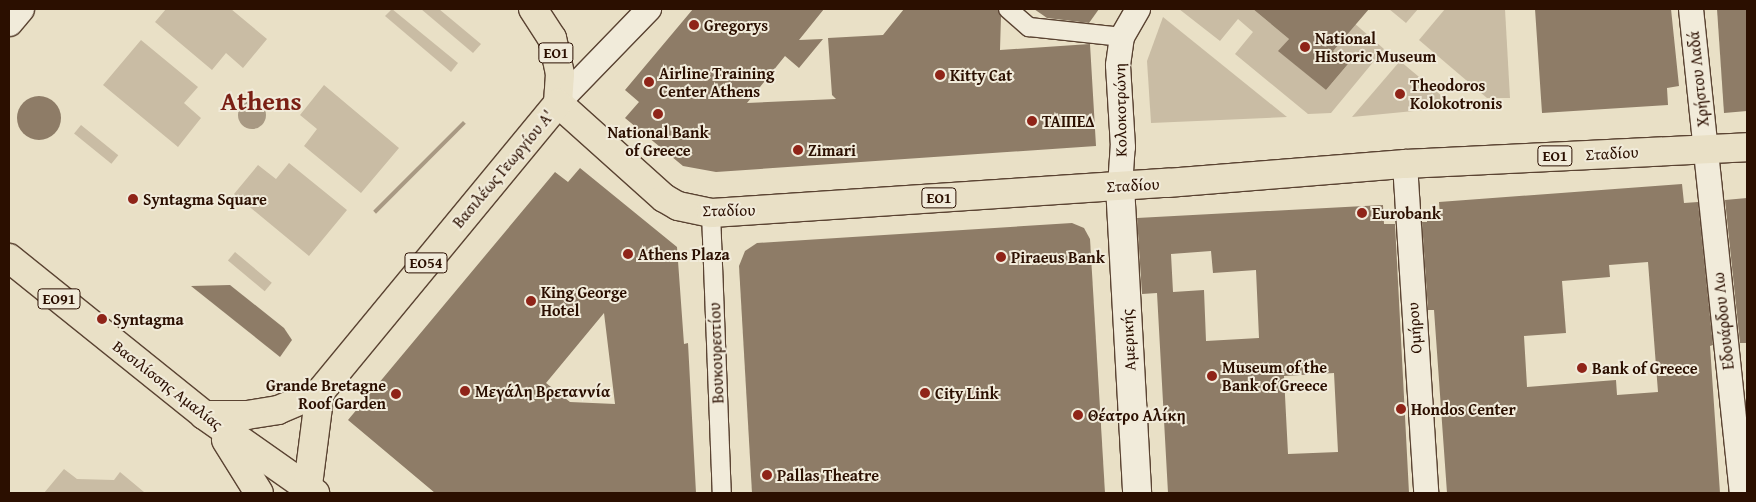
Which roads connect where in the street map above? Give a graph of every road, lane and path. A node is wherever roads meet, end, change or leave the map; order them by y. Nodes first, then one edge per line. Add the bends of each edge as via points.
1 (20, 9) edge
2 (533, 9) edge
3 (649, 9) edge
4 (1008, 9) edge
5 (1138, 9) edge
6 (1691, 9) edge
7 (9, 22) edge
8 (1122, 37) junction
9 (558, 103) junction
10 (1747, 147) edge
11 (1705, 149) junction
12 (1405, 164) junction
13 (1120, 186) junction
14 (711, 213) junction
15 (9, 258) edge
16 (320, 392) junction
17 (204, 415) junction
18 (310, 491) edge
19 (259, 493) edge
20 (722, 493) edge
21 (1137, 493) edge
22 (1426, 493) edge
23 (1742, 493) edge

1 - 7 street
2 - 9 main road, ΕΟ1 via 552,38 560,74
3 - 9 street
4 - 8 street via 1029,27
5 - 8 street, Κολοκοτρώνη
6 - 11 street, Χρήστου Λαδά
8 - 13 street, Κολοκοτρώνη via 1118,65 1122,146
9 - 14 main road, Σταδίου / ΕΟ1 via 664,198 678,206
9 - 16 main road, Βασιλέως Γεωργίου Α' / ΕΟ54
10 - 11 main road, Σταδίου / ΕΟ1
11 - 12 main road, Σταδίου / ΕΟ1
11 - 23 street, Εδουάρδου Λω
12 - 13 main road, Σταδίου / ΕΟ1
12 - 22 street, Ομήρου
13 - 14 main road, Σταδίου / ΕΟ1
13 - 21 street, Αμερικής
14 - 20 street, Βουκουρεστίου
15 - 17 main road, Βασιλίσσης Αμαλίας / ΕΟ91
16 - 17 main road via 278,410 247,415
16 - 18 main road
17 - 18 main road, Βασιλίσσης Αμαλίας / ΕΟ91
17 - 19 main road via 238,455

